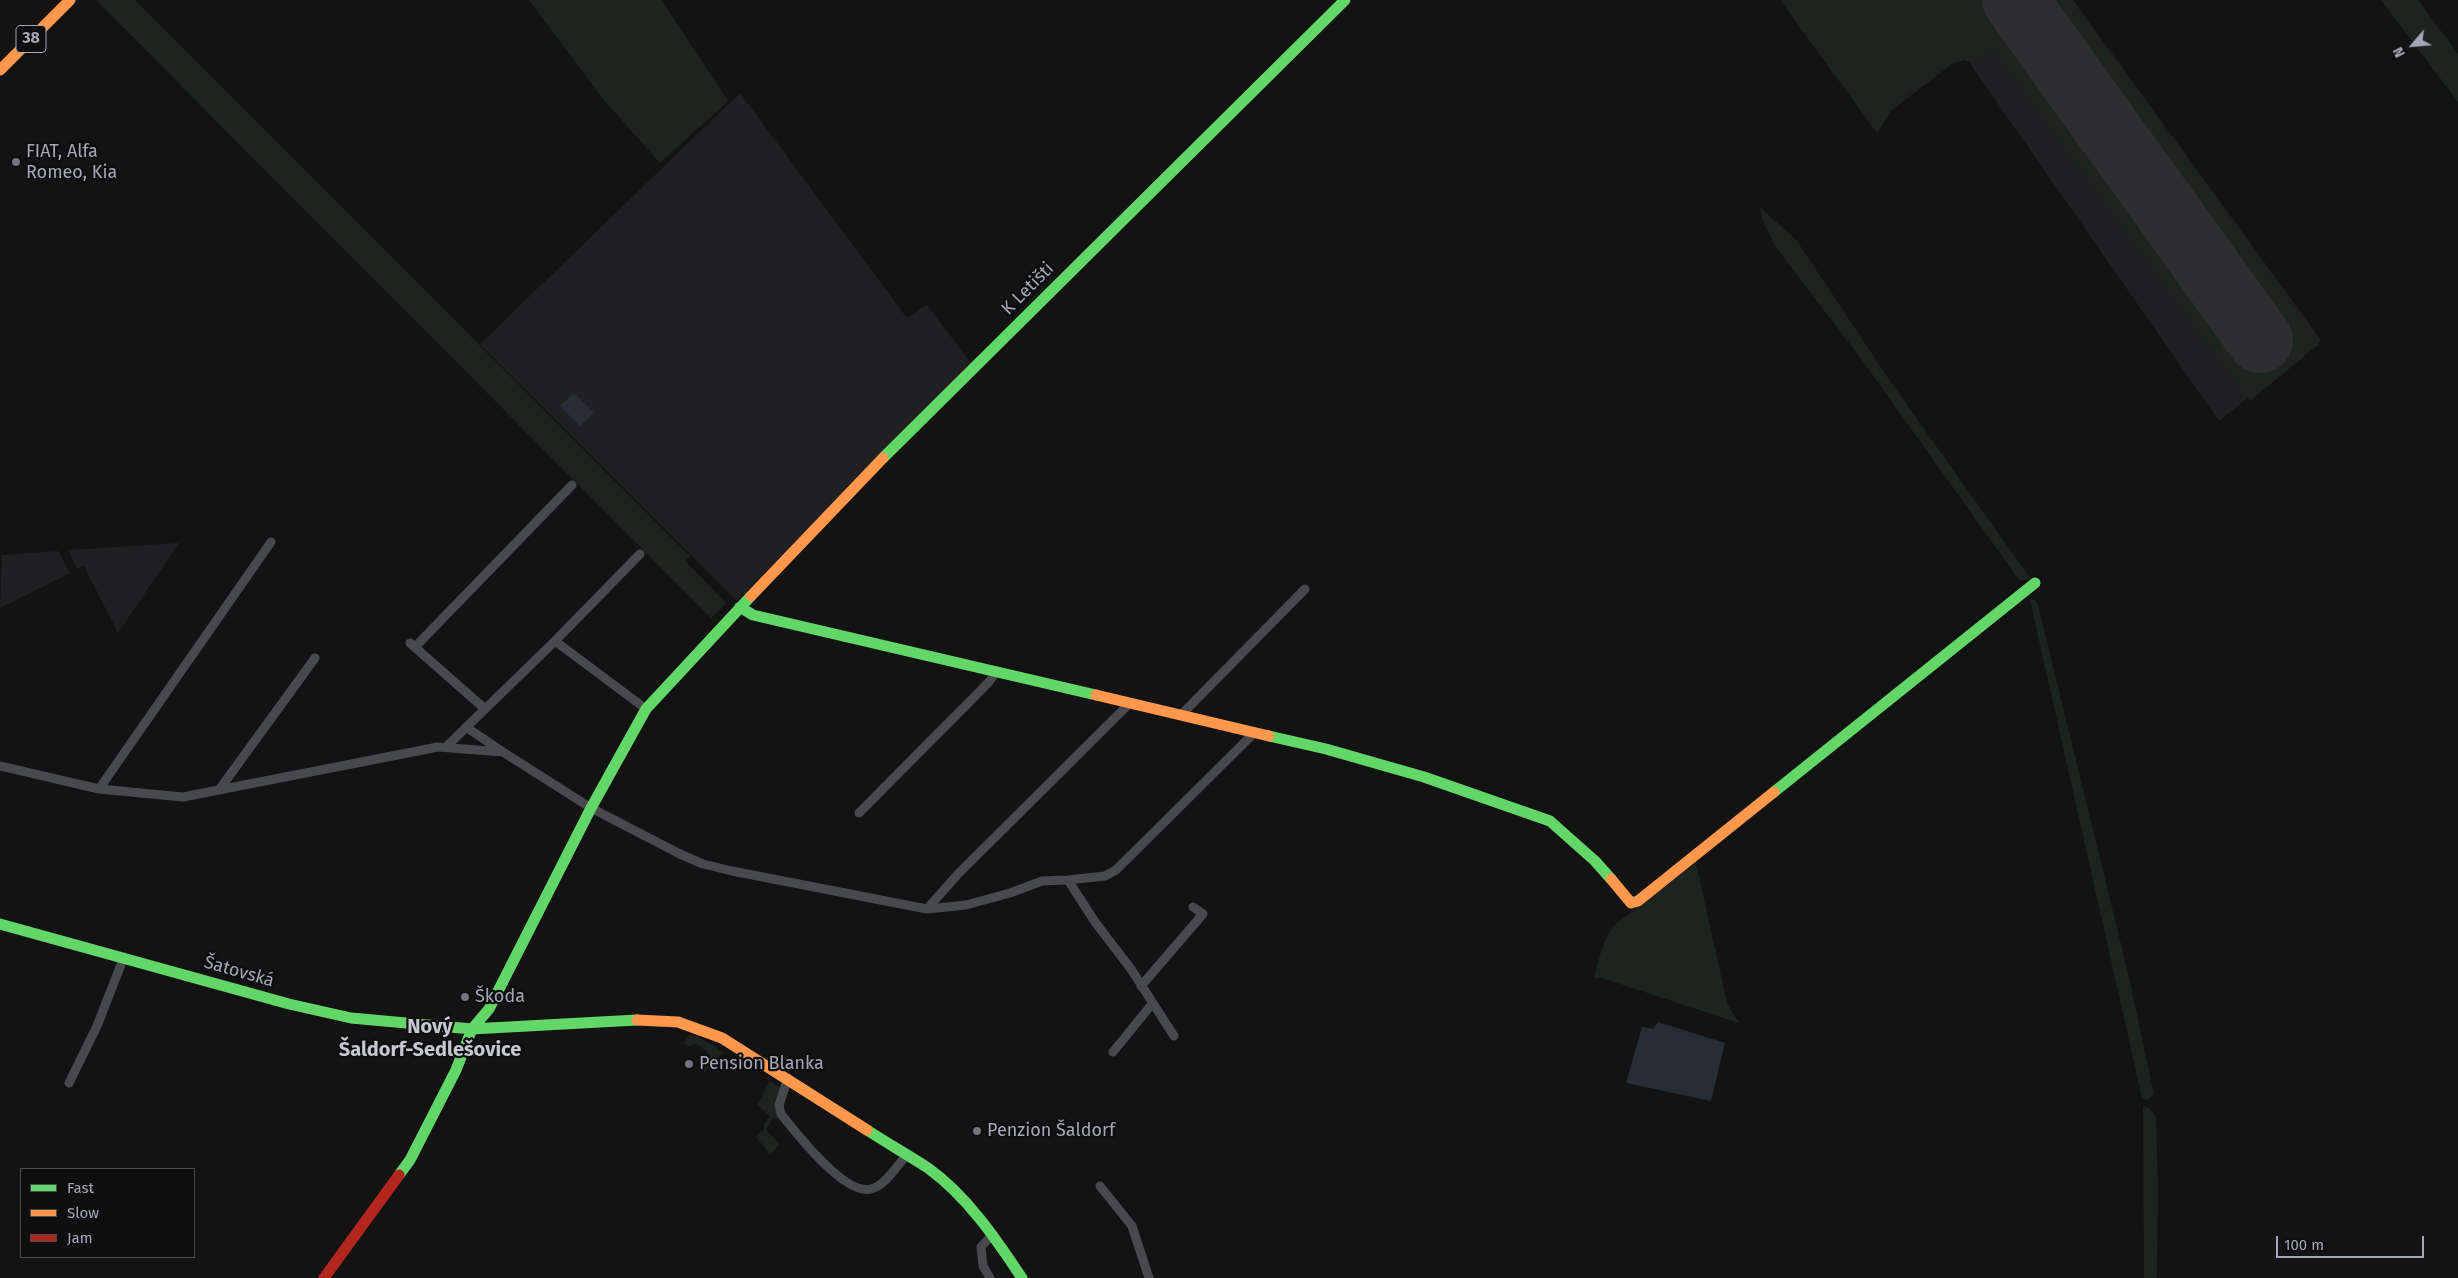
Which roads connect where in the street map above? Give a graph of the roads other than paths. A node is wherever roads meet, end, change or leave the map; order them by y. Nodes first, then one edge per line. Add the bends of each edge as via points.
1 (70, 0) edge
2 (1345, 0) edge
3 (0, 70) edge
4 (572, 485) dead end
5 (271, 542) dead end
6 (640, 554) dead end
7 (2035, 583) dead end
8 (1305, 589) dead end
9 (740, 607) junction
10 (555, 641) junction
11 (315, 658) dead end
12 (996, 672) junction
13 (1130, 703) junction
14 (485, 709) junction
15 (646, 709) junction
16 (1181, 715) junction
17 (466, 727) junction
18 (1255, 732) junction
19 (446, 747) junction
20 (503, 752) junction
21 (0, 766) edge
22 (99, 789) junction
23 (219, 790) junction
24 (591, 808) junction
25 (858, 813) dead end
26 (1068, 880) junction
27 (1193, 907) dead end
28 (928, 909) junction
29 (0, 924) edge
30 (124, 957) junction
31 (1141, 986) junction
32 (1152, 1004) junction
33 (472, 1029) junction
34 (1174, 1036) dead end
35 (1113, 1052) dead end
36 (788, 1078) junction
37 (69, 1083) dead end
38 (907, 1155) junction
39 (1100, 1186) dead end
40 (993, 1234) junction
41 (324, 1278) edge
42 (990, 1278) edge
43 (1022, 1278) edge
44 (1149, 1278) edge

1 - 3 street, 38
2 - 9 street, K Letišti via 916,424
4 - 14 street via 413,645
5 - 22 street
6 - 10 street
7 - 18 street via 1638,901 1631,903 1595,861 1550,821 1424,777
8 - 16 street
9 - 12 street via 753,614
9 - 15 street, K Letišti
10 - 14 street
10 - 15 street
11 - 23 street
12 - 13 street
12 - 25 street
13 - 16 street
13 - 28 street via 958,874
14 - 17 street
15 - 24 street, K Letišti
16 - 18 street
17 - 19 street
17 - 20 street
18 - 26 street via 1116,870 1105,876
19 - 20 street
19 - 23 street
20 - 24 street
21 - 22 street
22 - 23 street via 183,797
24 - 28 street via 703,864
24 - 33 street, K Letišti via 489,1009
26 - 28 street via 1042,881 966,905
26 - 31 street
27 - 31 street via 1203,914
29 - 30 street, Šatovská
30 - 33 street, Šatovská via 289,1004 351,1018
30 - 37 street via 98,1026
31 - 32 street
32 - 34 street
32 - 35 street
33 - 36 street, Šatovská via 634,1020 678,1022 722,1038
33 - 41 street, K Letišti via 441,1101 410,1160
36 - 38 street, Šatovská
36 - 38 street via 779,1105 781,1114 823,1162 852,1186 872,1189
38 - 40 street, Šatovská via 947,1184
39 - 44 street via 1132,1226
40 - 42 street via 982,1247 983,1266
40 - 43 street, Šatovská

